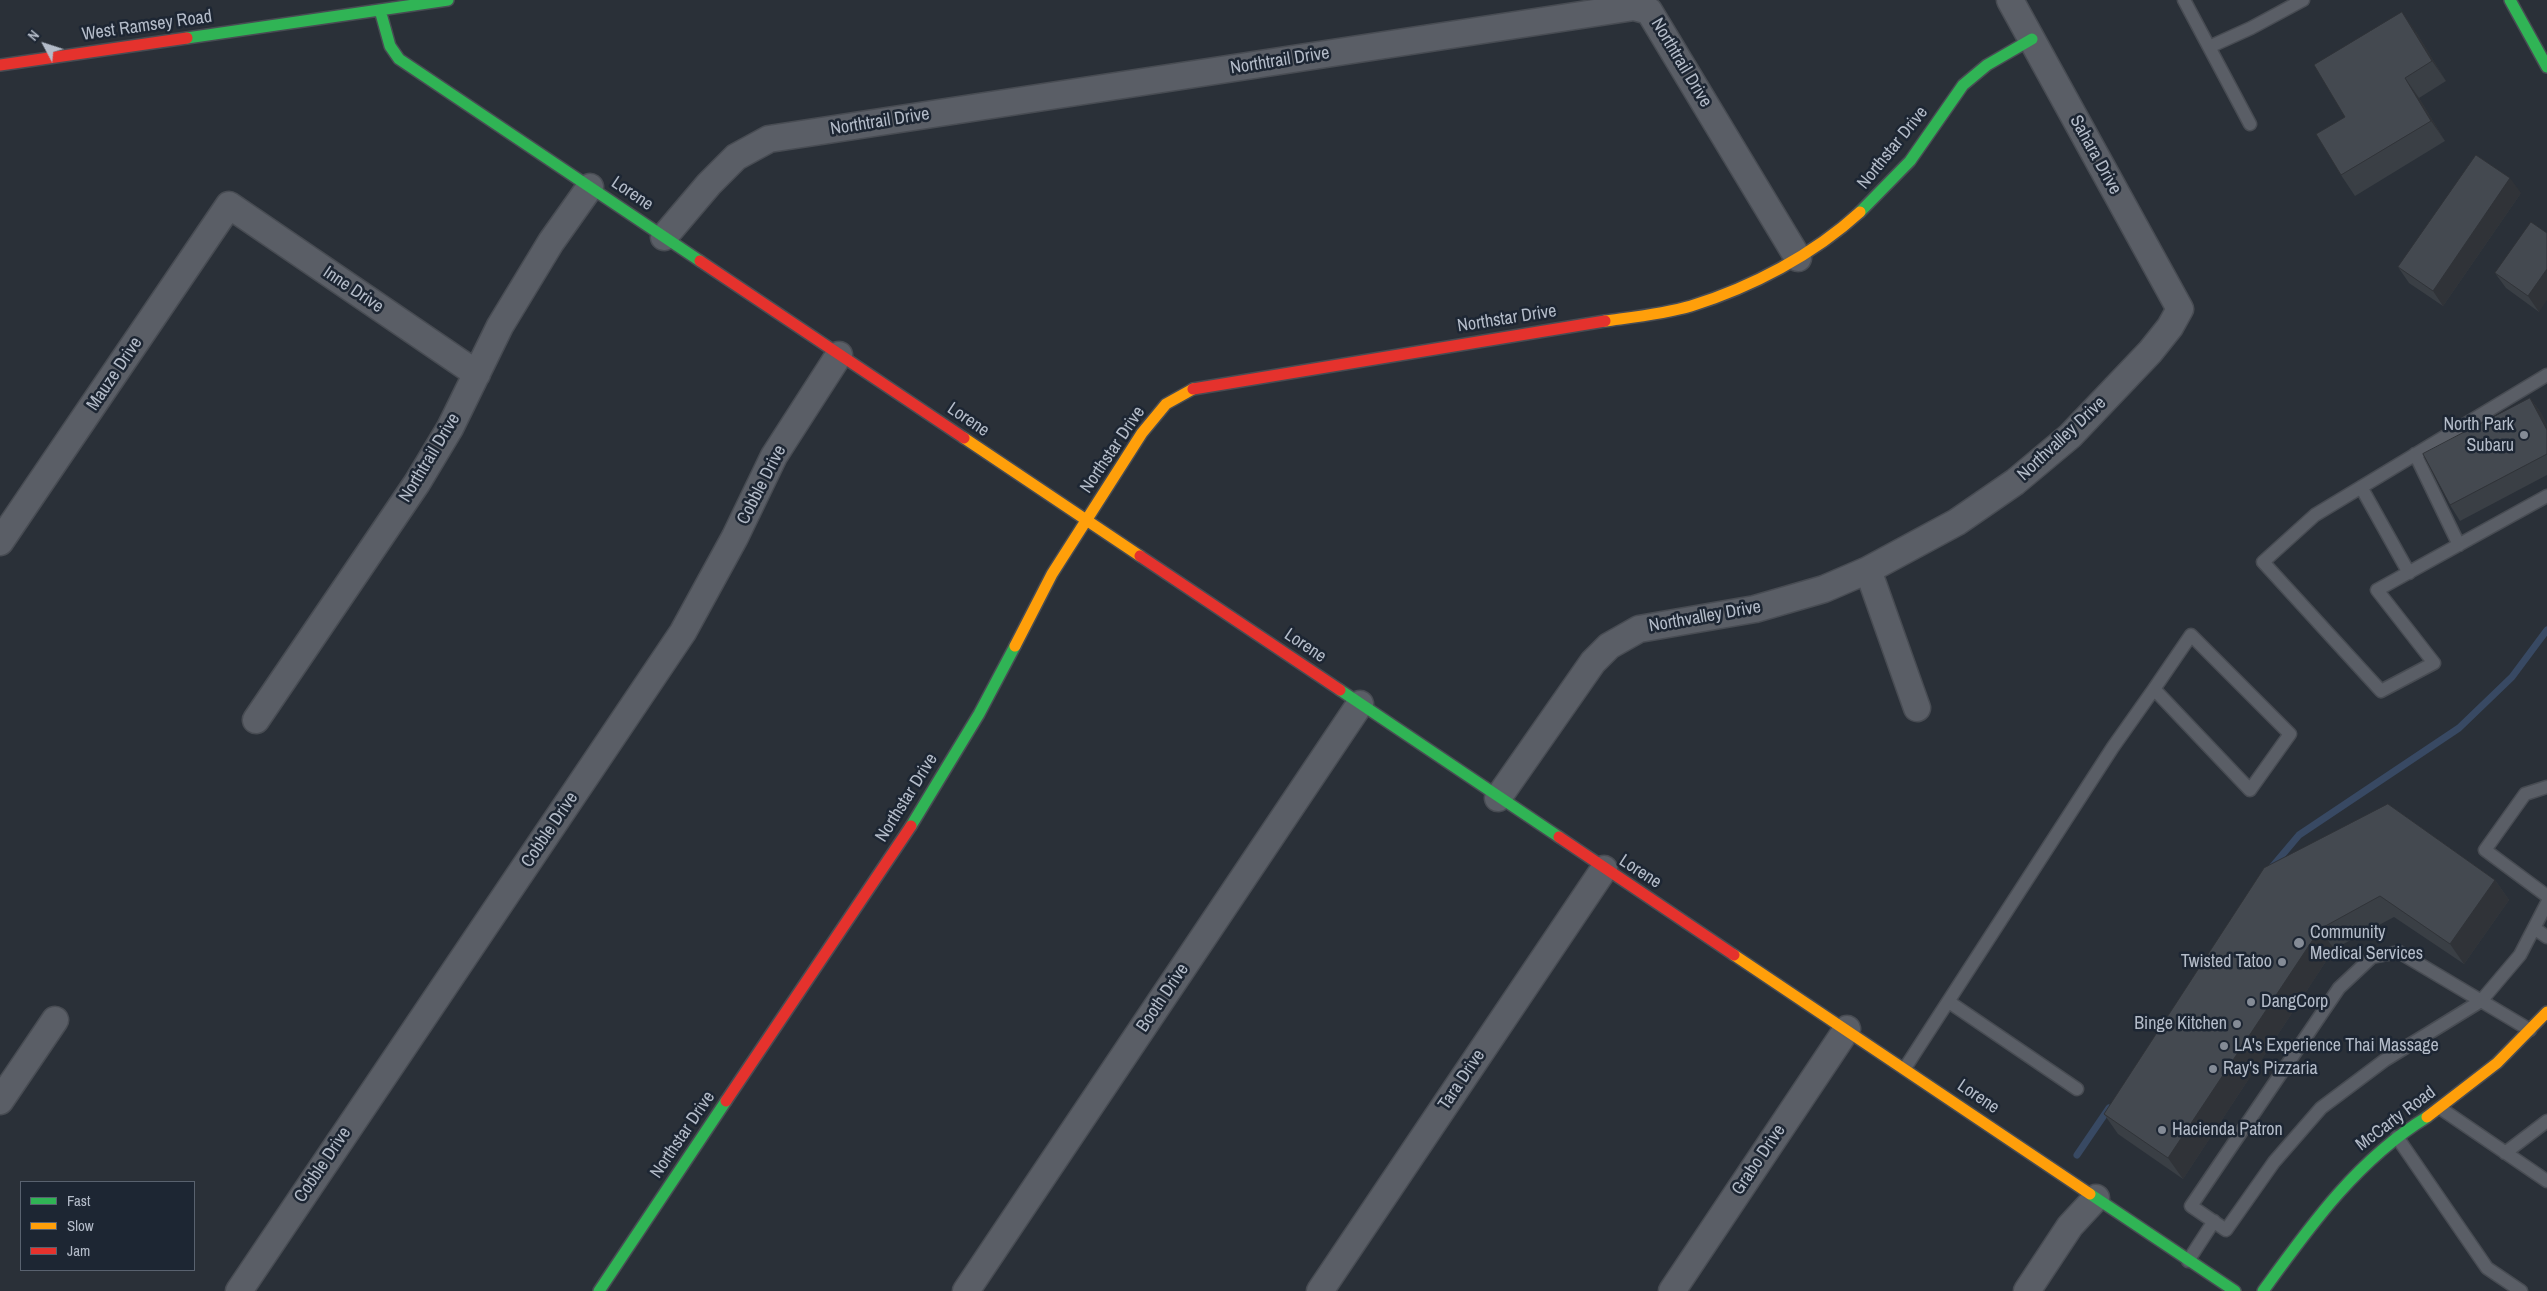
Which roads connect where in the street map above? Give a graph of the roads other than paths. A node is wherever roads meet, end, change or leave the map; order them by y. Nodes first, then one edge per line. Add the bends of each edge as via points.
1 (448, 0) edge
2 (2010, 0) edge
3 (2184, 0) edge
4 (2303, 0) edge
5 (2510, 0) edge
6 (379, 5) edge
7 (2032, 39) junction
8 (2209, 46) junction
9 (0, 65) edge
10 (2547, 67) edge
11 (2250, 124) dead end
12 (590, 187) junction
13 (229, 205) joint
14 (664, 237) junction
15 (1798, 258) junction
16 (2180, 309) joint
17 (839, 355) junction
18 (477, 374) junction
19 (2547, 375) edge
20 (2415, 454) junction
21 (2361, 487) junction
22 (2547, 496) edge
23 (1088, 520) junction
24 (0, 542) edge
25 (2459, 545) junction
26 (1868, 570) junction
27 (2409, 573) junction
28 (2154, 689) junction
29 (1360, 704) junction
30 (1918, 708) dead end
31 (256, 720) dead end
32 (2547, 787) edge
33 (1498, 798) junction
34 (1604, 869) junction
35 (2547, 896) edge
36 (2547, 903) edge
37 (2534, 928) junction
38 (2547, 937) edge
39 (1949, 1002) junction
40 (2481, 1002) junction
41 (2547, 1012) edge
42 (55, 1020) dead end
43 (1847, 1029) junction
44 (2530, 1030) junction
45 (1905, 1068) junction
46 (2077, 1089) dead end
47 (0, 1101) edge
48 (2440, 1108) junction
49 (2547, 1121) edge
50 (2396, 1136) junction
51 (2505, 1152) junction
52 (2547, 1182) edge
53 (2096, 1198) junction
54 (2214, 1221) junction
55 (2188, 1261) junction
56 (239, 1291) edge
57 (599, 1291) edge
58 (966, 1291) edge
59 (1320, 1291) edge
60 (1672, 1291) edge
61 (2027, 1291) edge
62 (2235, 1291) edge
63 (2262, 1291) edge
64 (2520, 1291) edge

1 - 6 street, West Ramsey Road
2 - 7 street, Sahara Drive
3 - 8 lane
4 - 8 lane
5 - 10 street
6 - 9 street, West Ramsey Road
6 - 12 street, Lorene via 390,46 399,58
7 - 15 street, Northstar Drive via 1988,64 1964,85 1903,170 1873,202 1840,231
7 - 16 street, Sahara Drive
8 - 11 lane
12 - 14 street, Lorene
12 - 18 street, Northtrail Drive via 551,242 500,326
13 - 18 street, Inne Drive
13 - 24 street, Mauze Drive
14 - 15 street, Northtrail Drive via 736,157 769,139 1634,7 1649,11
14 - 17 street, Lorene
15 - 23 street, Northstar Drive via 1724,294 1689,306 1196,386 1166,404 1142,433
16 - 26 street, Northvalley Drive via 2150,352 2070,436 2016,482 1956,522
17 - 23 street, Lorene
17 - 56 street, Cobble Drive via 774,456 735,537 682,632
18 - 31 street, Northtrail Drive via 417,483
19 - 20 lane
20 - 21 lane
20 - 25 lane
21 - 27 lane
21 - 27 lane via 2315,515 2263,562 2381,691 2434,663 2377,590
22 - 25 lane
23 - 29 street, Lorene
23 - 57 street, Northstar Drive via 1052,574 979,714 922,810
25 - 27 lane
26 - 30 street
26 - 33 street, Northvalley Drive via 1824,590 1755,609 1639,629 1609,646 1593,662
28 - 28 lane via 2250,790 2290,734 2191,635
28 - 39 lane
29 - 33 street, Lorene
29 - 58 street, Booth Drive
32 - 35 lane via 2525,794 2485,850
33 - 34 street, Lorene
34 - 43 street, Lorene
34 - 59 street, Tara Drive
36 - 37 lane
37 - 38 lane
37 - 40 lane via 2520,955
39 - 45 lane
39 - 46 lane
40 - 44 lane
40 - 54 lane via 2385,1060 2321,1108 2274,1162 2226,1230
40 - 54 lane via 2399,952 2372,956 2339,988 2191,1206
41 - 44 street, McCarty Road
42 - 47 street
43 - 45 street, Lorene
43 - 60 street, Grabo Drive
44 - 48 street, McCarty Road via 2508,1053
45 - 53 street, Lorene
48 - 50 street, McCarty Road
48 - 51 lane
49 - 51 lane
50 - 63 street, McCarty Road via 2316,1217
50 - 64 lane via 2487,1268
51 - 52 lane
53 - 55 street, Lorene
53 - 61 street via 2070,1226
54 - 55 lane
55 - 62 street, Lorene

